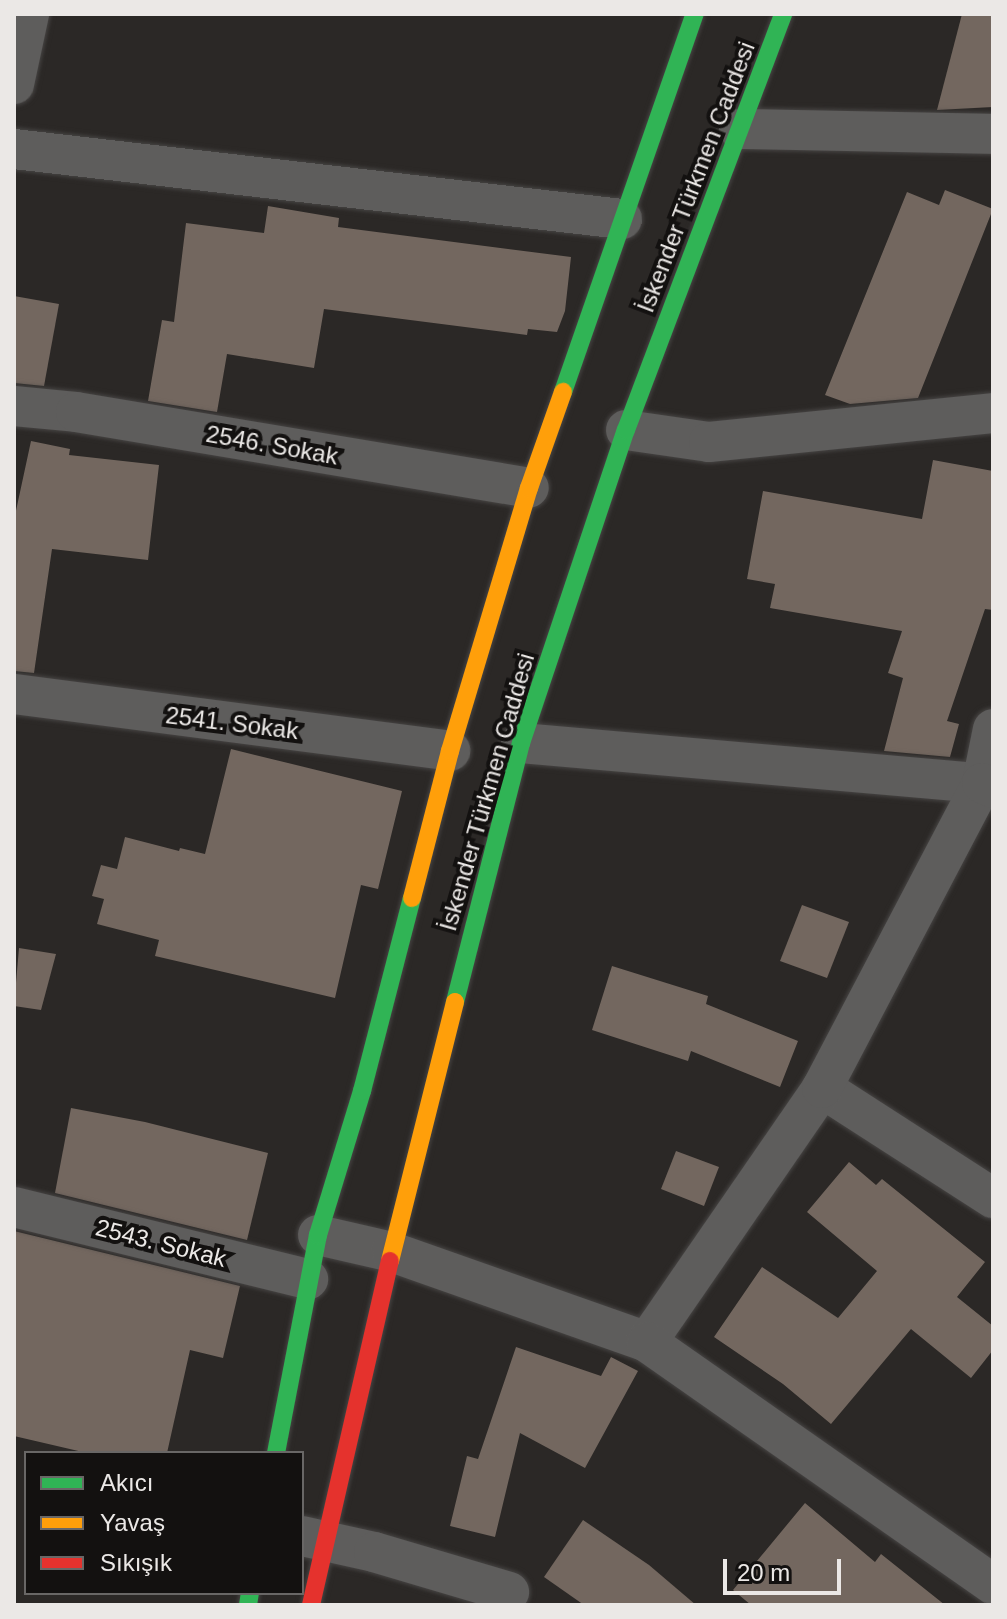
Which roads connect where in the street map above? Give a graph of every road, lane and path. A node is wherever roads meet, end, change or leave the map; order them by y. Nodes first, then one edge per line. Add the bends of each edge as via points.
1 (29, 14) edge
2 (695, 14) edge
3 (783, 14) edge
4 (14, 84) edge
5 (739, 129) junction
6 (993, 134) edge
7 (14, 149) edge
8 (622, 219) junction
9 (14, 406) edge
10 (993, 413) edge
11 (626, 430) junction
12 (529, 488) junction
13 (14, 694) edge
14 (993, 729) edge
15 (521, 743) junction
16 (450, 751) junction
17 (988, 785) edge
18 (822, 1088) junction
19 (993, 1198) edge
20 (14, 1207) edge
21 (318, 1235) junction
22 (392, 1252) junction
23 (308, 1279) junction
24 (647, 1342) junction
25 (276, 1451) edge
26 (313, 1538) edge
27 (993, 1584) edge
28 (516, 1601) edge
29 (311, 1605) edge

1 - 4 street
2 - 8 main road, İskender Türkmen Caddesi
3 - 5 main road, İskender Türkmen Caddesi
5 - 6 street
5 - 11 main road, İskender Türkmen Caddesi
7 - 8 street
8 - 12 main road, İskender Türkmen Caddesi
9 - 12 street, 2546. Sokak
10 - 11 street via 709,442
11 - 15 main road, İskender Türkmen Caddesi
12 - 16 main road, İskender Türkmen Caddesi
13 - 16 street, 2541. Sokak
14 - 17 street
15 - 17 street
15 - 22 main road, İskender Türkmen Caddesi
16 - 21 main road, İskender Türkmen Caddesi via 362,1091
17 - 18 street
18 - 19 street
18 - 24 street
20 - 23 street, 2543. Sokak
21 - 22 street
21 - 23 main road, İskender Türkmen Caddesi
22 - 24 street
22 - 26 main road, İskender Türkmen Caddesi
23 - 25 main road, İskender Türkmen Caddesi
24 - 27 street
26 - 28 street
26 - 29 main road, İskender Türkmen Caddesi

